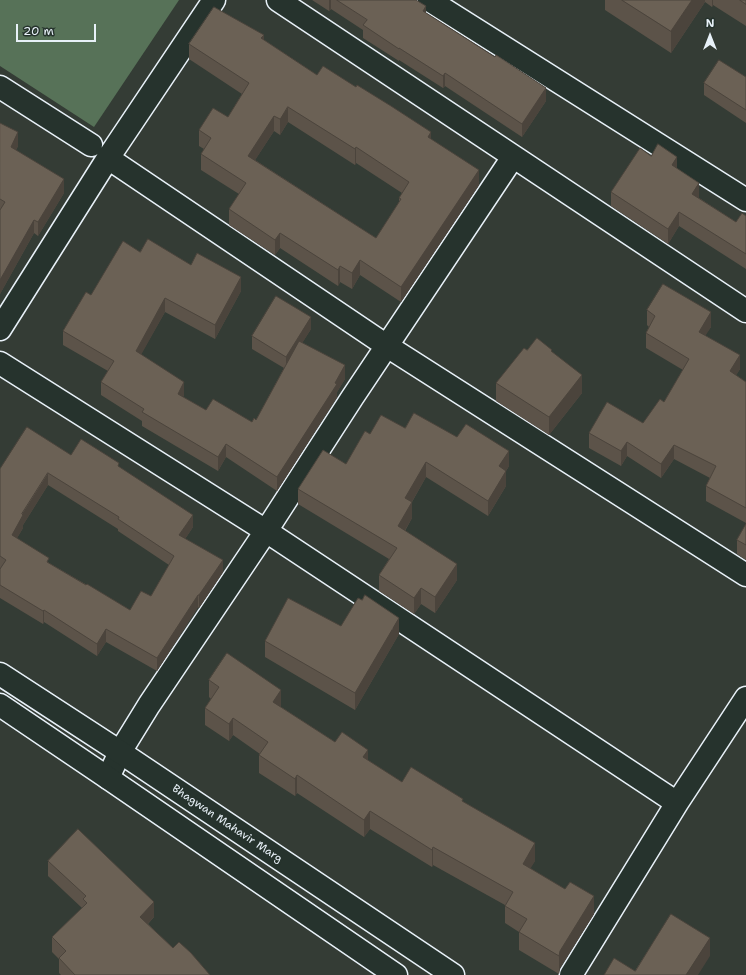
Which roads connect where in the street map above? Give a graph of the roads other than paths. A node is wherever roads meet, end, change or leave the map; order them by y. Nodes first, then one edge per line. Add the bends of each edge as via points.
1 (214, 0) edge
2 (278, 0) edge
3 (429, 0) edge
4 (0, 86) edge
5 (100, 152) junction
6 (513, 157) junction
7 (746, 200) edge
8 (746, 311) edge
9 (0, 329) edge
10 (387, 346) junction
11 (0, 363) edge
12 (266, 531) junction
13 (746, 574) edge
14 (0, 674) edge
15 (746, 698) edge
16 (0, 705) edge
17 (120, 752) junction
18 (108, 778) junction
19 (677, 803) junction
20 (396, 975) edge
21 (452, 975) edge
22 (571, 975) edge

1 - 5 street
2 - 6 street
3 - 7 street
4 - 5 street
5 - 9 street
5 - 10 street
6 - 8 street
6 - 10 street
10 - 12 street
10 - 13 street
11 - 12 street
12 - 17 street
12 - 19 street
14 - 17 street, Bhagwan Mahavir Marg
15 - 19 street
16 - 18 street
17 - 18 street
17 - 21 street, Bhagwan Mahavir Marg
18 - 20 street
19 - 22 street

